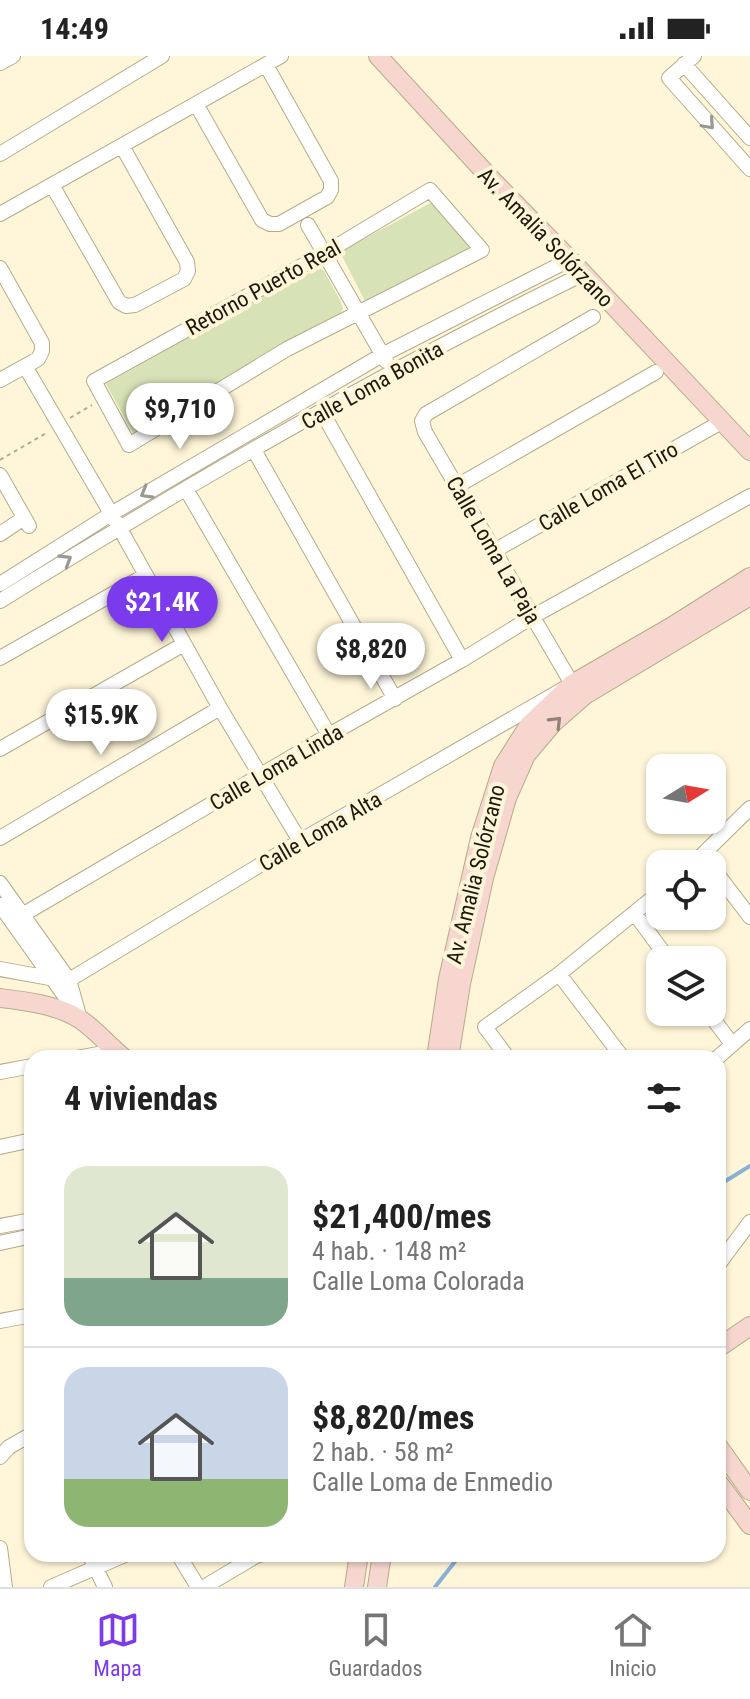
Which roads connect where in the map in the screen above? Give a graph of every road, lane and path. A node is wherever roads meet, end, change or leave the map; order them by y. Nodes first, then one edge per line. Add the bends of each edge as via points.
1 (13, 56) edge
2 (162, 56) edge
3 (281, 56) edge
4 (378, 56) edge
5 (394, 56) edge
6 (689, 60) edge
7 (0, 63) edge
8 (266, 65) junction
9 (196, 104) junction
10 (745, 122) edge
11 (750, 138) edge
12 (122, 146) junction
13 (0, 154) edge
14 (750, 169) edge
15 (52, 185) junction
16 (0, 214) edge
17 (308, 225) dead end
18 (325, 253) junction
19 (569, 260) junction
20 (0, 268) edge
21 (583, 274) junction
22 (358, 314) junction
23 (593, 317) dead end
24 (382, 355) junction
25 (392, 372) junction
26 (656, 372) dead end
27 (29, 373) dead end
28 (0, 380) edge
29 (322, 412) junction
30 (723, 421) junction
31 (750, 436) edge
32 (254, 450) junction
33 (750, 451) edge
34 (0, 475) edge
35 (457, 486) junction
36 (186, 489) junction
37 (750, 496) edge
38 (111, 514) junction
39 (119, 527) junction
40 (0, 534) edge
41 (494, 551) junction
42 (146, 575) junction
43 (750, 577) edge
44 (0, 584) edge
45 (750, 596) edge
46 (0, 601) edge
47 (532, 617) junction
48 (184, 644) junction
49 (0, 658) edge
50 (462, 660) junction
51 (572, 684) junction
52 (395, 699) junction
53 (220, 708) junction
54 (329, 735) junction
55 (0, 749) edge
56 (260, 776) junction
57 (750, 808) edge
58 (0, 838) edge
59 (300, 841) junction
60 (715, 850) edge
61 (0, 883) edge
62 (726, 889) edge
63 (646, 904) edge
64 (0, 905) edge
65 (635, 914) junction
66 (18, 917) junction
67 (750, 917) edge
68 (659, 946) edge
69 (0, 969) edge
70 (559, 974) junction
71 (52, 979) junction
72 (69, 980) junction
73 (0, 998) edge
74 (80, 1019) junction
75 (718, 1026) edge
76 (750, 1029) edge
77 (732, 1044) junction
78 (115, 1050) edge
79 (437, 1050) edge
80 (450, 1050) edge
81 (502, 1050) edge
82 (617, 1050) edge
83 (726, 1050) edge
84 (24, 1068) edge
85 (0, 1072) edge
86 (24, 1142) edge
87 (0, 1147) edge
88 (24, 1222) edge
89 (750, 1222) edge
90 (0, 1226) edge
91 (24, 1238) edge
92 (0, 1243) edge
93 (726, 1254) edge
94 (24, 1316) edge
95 (0, 1321) edge
96 (749, 1329) edge
97 (726, 1343) edge
98 (24, 1442) edge
99 (0, 1456) edge
100 (726, 1457) edge
101 (750, 1491) edge
102 (726, 1493) edge
103 (750, 1525) edge
104 (0, 1548) edge
105 (90, 1562) edge
106 (94, 1562) edge
107 (183, 1562) edge
108 (246, 1562) edge
109 (358, 1562) edge
110 (381, 1562) edge
111 (5, 1587) edge
112 (51, 1587) edge
113 (105, 1587) edge
114 (198, 1587) edge
115 (204, 1587) edge
116 (354, 1587) edge
117 (377, 1587) edge

1 - 7 street
2 - 13 street
3 - 8 street
4 - 19 main road, Av. Amalia Solórzano
5 - 31 main road, Av. Amalia Solórzano
6 - 10 street
6 -> 14 street via 669,78
8 - 9 street
8 - 9 street via 331,181 327,197 279,224 262,220
9 - 12 street
10 - 11 street
12 - 15 street
12 - 15 street via 187,262 184,279 135,305 119,302
15 - 16 street
17 - 18 street
18 - 22 street
18 - 22 street, Retorno Puerto Real via 430,190 482,250
18 - 22 street, Retorno Puerto Real via 94,381 129,445 287,349
19 - 21 main road, Av. Amalia Solórzano
19 - 24 street, Calle Loma Bonita
20 - 28 street via 42,343 38,359
21 - 25 street, Calle Loma Bonita
21 - 30 main road, Av. Amalia Solórzano
22 - 24 street
23 - 35 street, Calle Loma La Paja via 426,414 425,432
24 - 25 street
24 -> 38 street, Calle Loma Bonita
25 - 29 street, Calle Loma Bonita
26 - 35 street
27 - 38 street
29 - 32 street, Calle Loma Bonita
29 - 50 street
30 - 33 main road, Av. Amalia Solórzano
30 - 41 street, Calle Loma El Tiro
32 - 36 street, Calle Loma Bonita
32 - 52 street
34 - 40 street via 26,522
35 - 41 street, Calle Loma La Paja
36 - 39 street, Calle Loma Bonita
36 - 54 street
37 - 47 street, Calle Loma Linda
38 - 39 street
38 - 44 street, Calle Loma Bonita
39 - 42 street
46 -> 39 street, Calle Loma Bonita
41 - 47 street, Calle Loma La Paja
42 - 48 street
42 - 49 street
43 - 51 main road, Av. Amalia Solórzano
80 -> 45 main road, Av. Amalia Solórzano via 484,878 507,798 526,755 585,695
47 - 50 street, Calle Loma Linda
47 - 51 street, Calle Loma La Paja
48 - 53 street
48 - 55 street
50 - 52 street, Calle Loma Linda
51 - 59 street, Calle Loma Alta
51 - 79 main road, Av. Amalia Solórzano via 529,725 503,766 477,852
52 - 54 street, Calle Loma Linda
53 - 56 street
53 - 58 street
54 - 56 street, Calle Loma Linda
56 - 59 street
56 - 66 street, Calle Loma Linda
57 - 60 street
59 - 72 street, Calle Loma Alta
61 - 66 street
62 - 67 street
63 - 65 street
64 - 66 street
65 - 68 street
65 - 70 street
66 - 71 street
66 - 72 street
69 - 71 street
70 - 81 street via 485,1027
70 - 82 street
71 - 72 street
71 - 74 street
72 - 74 street
73 - 74 main road via 28,1001
74 - 78 main road
75 - 77 street
76 - 77 street
77 - 83 street
84 - 85 street
86 - 87 street
88 - 90 street
89 - 93 street
91 - 92 street
94 - 95 street
96 - 97 main road
98 - 99 street
100 - 101 main road
102 - 103 main road
104 - 111 street
105 - 112 street
106 - 113 street
107 - 114 street
108 - 115 street
109 - 116 main road
110 - 117 main road

